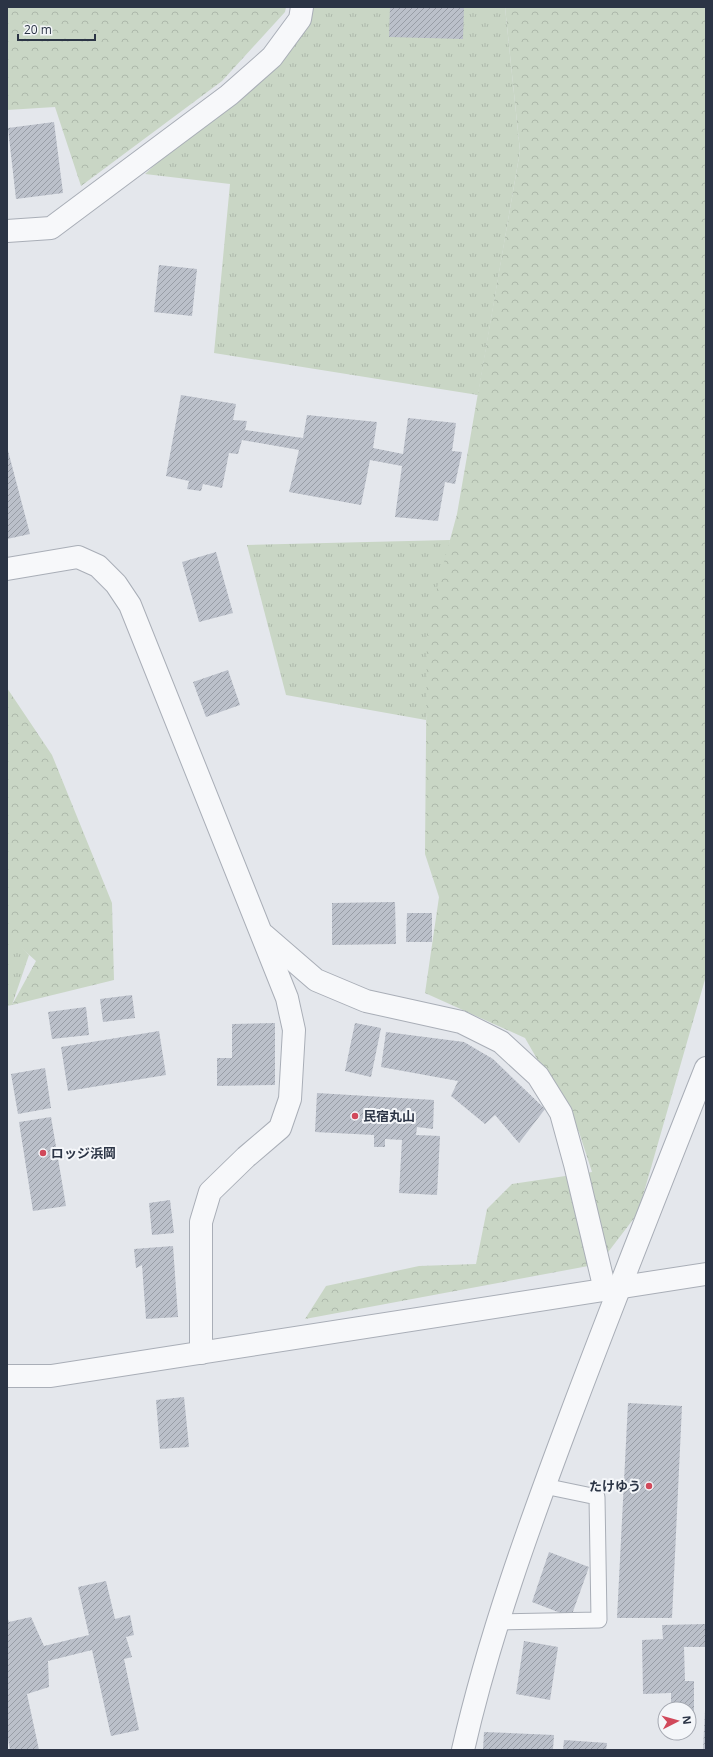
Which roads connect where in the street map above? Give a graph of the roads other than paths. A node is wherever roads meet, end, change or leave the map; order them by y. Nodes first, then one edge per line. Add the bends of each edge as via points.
1 (302, 7) edge
2 (7, 231) edge
3 (7, 569) edge
4 (261, 932) junction
5 (706, 1068) edge
6 (706, 1274) edge
7 (612, 1289) junction
8 (201, 1353) junction
9 (7, 1376) edge
10 (544, 1486) junction
11 (498, 1622) junction
12 (463, 1750) edge

1 - 2 street via 300,19 272,57 230,95 51,228
3 - 4 street via 78,557 98,566 116,584 130,605
4 - 7 street via 316,980 366,1002 461,1022 501,1042 538,1076 561,1113
4 - 8 street via 287,998 294,1030 290,1099 280,1128 210,1192 201,1222
5 - 7 street
6 - 7 street
7 - 8 street
7 - 10 street
8 - 9 street via 51,1376
10 - 11 street
10 - 11 lane via 597,1497 599,1620
11 - 12 street

